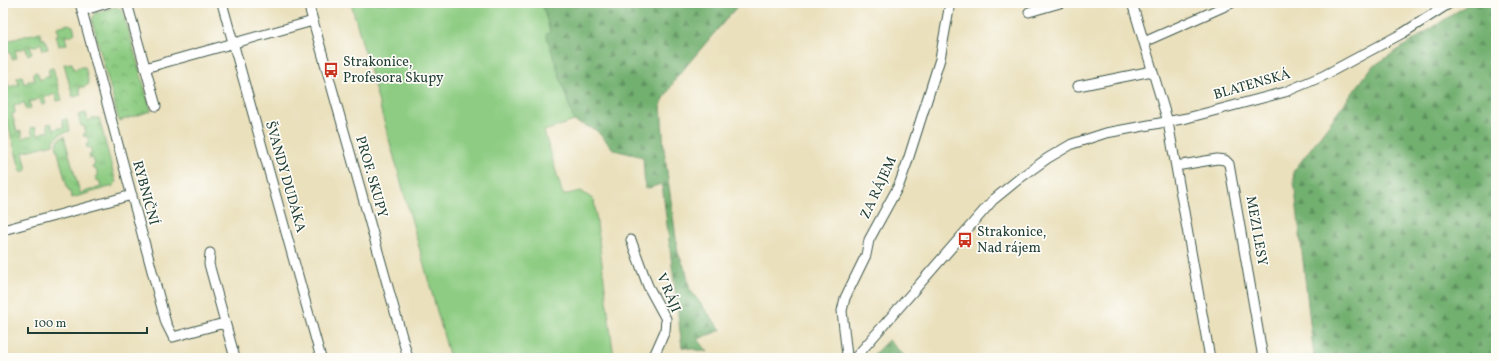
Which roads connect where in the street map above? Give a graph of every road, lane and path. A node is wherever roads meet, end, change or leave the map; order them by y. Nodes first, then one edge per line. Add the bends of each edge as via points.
1 (107, 3) edge
2 (127, 3) edge
3 (222, 3) edge
4 (308, 3) edge
5 (950, 3) edge
6 (1060, 3) edge
7 (1132, 3) edge
8 (1232, 3) edge
9 (1450, 3) edge
10 (81, 7) edge
11 (1029, 12) dead end
12 (313, 21) junction
13 (1144, 42) junction
14 (234, 44) junction
15 (145, 68) junction
16 (1152, 71) junction
17 (1078, 86) dead end
18 (156, 106) dead end
19 (1168, 122) junction
20 (1176, 166) junction
21 (132, 195) junction
22 (3, 229) edge
23 (631, 240) dead end
24 (210, 253) dead end
25 (224, 323) junction
26 (235, 358) edge
27 (321, 358) edge
28 (408, 358) edge
29 (653, 358) edge
30 (849, 358) edge
31 (855, 358) edge
32 (1210, 358) edge
33 (1263, 358) edge

1 - 10 street
2 - 15 street
3 - 14 street, ŠVANDY DUDÁKA
4 - 12 street, PROF. SKUPY
5 - 30 street, ZA RÁJEM via 940,59 907,163 899,185 869,240 866,255 845,298 842,311
6 - 11 street
7 - 13 street
8 - 13 street
9 - 19 street, BLATENSKÁ via 1403,33 1323,76 1291,90
10 - 21 street, RYBNIČNÍ
12 - 14 street
12 - 28 street, PROF. SKUPY
13 - 16 street
14 - 15 street
14 - 27 street, ŠVANDY DUDÁKA
15 - 18 street
16 - 17 street
16 - 19 street
19 - 20 street
19 - 31 street, BLATENSKÁ via 1106,133 1072,144 1020,178 993,200
20 - 32 street
20 - 33 street, MEZI LESY via 1218,159 1229,164
21 - 22 street
21 - 25 street, RYBNIČNÍ via 166,323 173,337
23 - 29 street, V RÁJI via 648,286 666,319 665,331
24 - 25 street via 209,264
25 - 26 street

